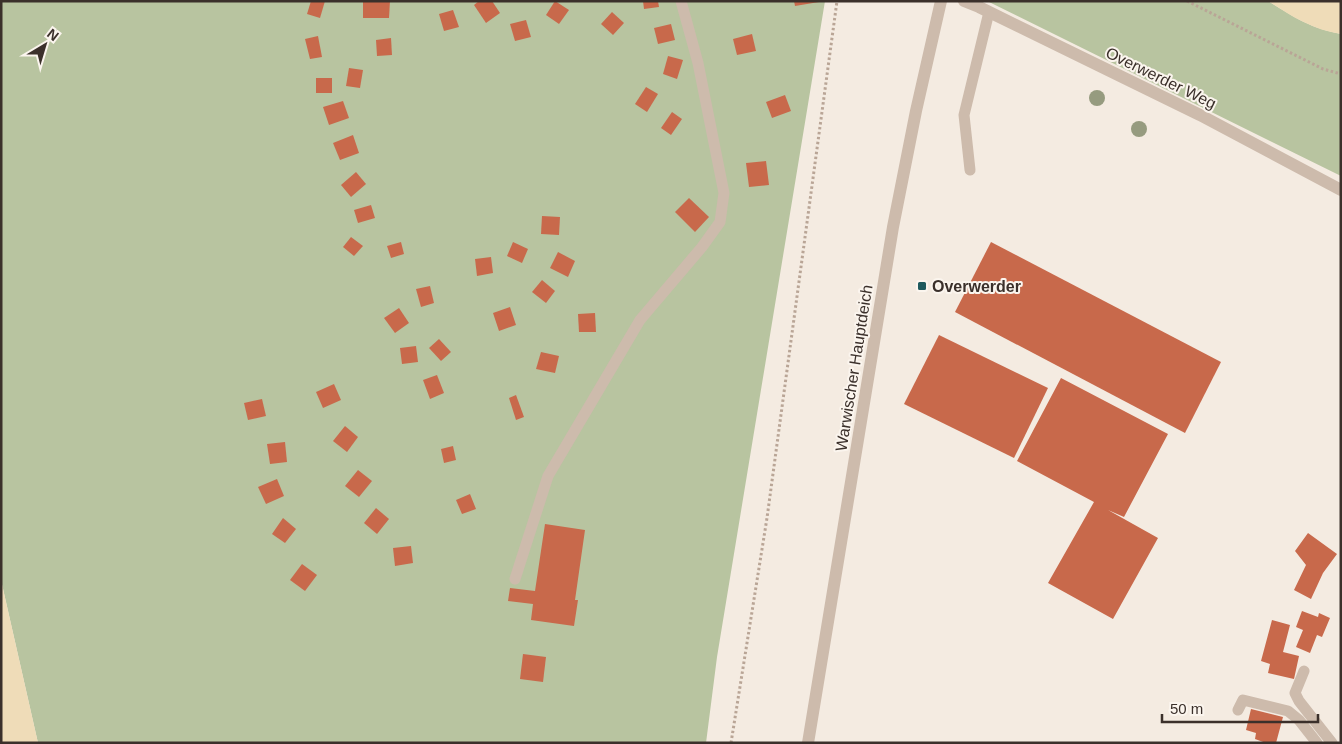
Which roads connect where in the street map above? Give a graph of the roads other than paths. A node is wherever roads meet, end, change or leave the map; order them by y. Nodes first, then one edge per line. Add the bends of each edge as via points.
1 (681, 1) edge
2 (941, 1) edge
3 (964, 1) edge
4 (989, 12) junction
5 (970, 170) dead end
6 (1341, 190) edge
7 (515, 579) dead end
8 (1304, 671) dead end
9 (1238, 710) dead end
10 (808, 743) edge
11 (1317, 743) edge
12 (1332, 743) edge

1 - 7 lane via 698,62 724,194 720,222 640,320 548,476
2 - 10 street, Warwischer Hauptdeich via 893,227
3 - 4 street, Overwerder Weg
4 - 5 lane via 964,115
4 - 6 street, Overwerder Weg
8 - 12 lane via 1295,693
9 - 11 lane via 1243,700 1288,711

